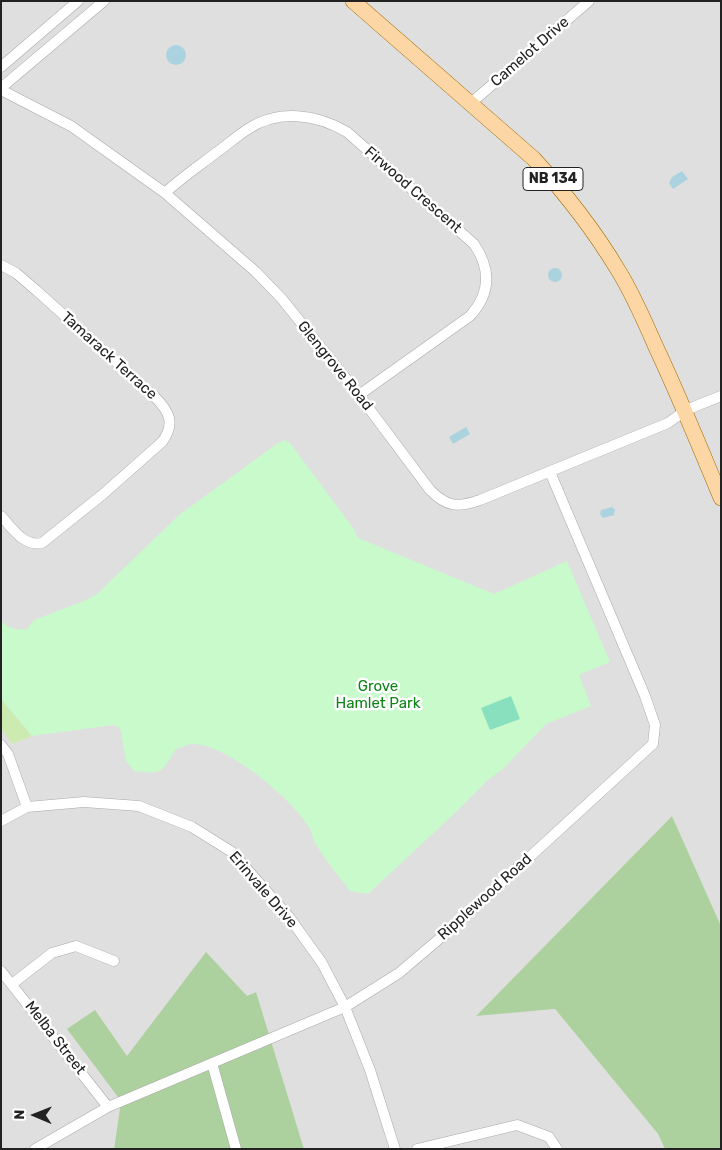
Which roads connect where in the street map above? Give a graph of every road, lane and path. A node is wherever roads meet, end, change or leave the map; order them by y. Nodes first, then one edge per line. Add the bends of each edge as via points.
1 (78, 1) edge
2 (104, 1) edge
3 (352, 1) edge
4 (589, 1) edge
5 (1, 67) edge
6 (1, 89) edge
7 (471, 103) junction
8 (165, 193) junction
9 (1, 265) edge
10 (359, 395) junction
11 (721, 396) edge
12 (686, 410) junction
13 (550, 472) junction
14 (721, 498) edge
15 (1, 516) edge
16 (1, 745) edge
17 (27, 808) junction
18 (1, 821) edge
19 (114, 961) dead end
20 (1, 971) edge
21 (12, 984) junction
22 (345, 1007) junction
23 (212, 1063) junction
24 (108, 1106) junction
25 (35, 1149) edge
26 (236, 1149) edge
27 (395, 1149) edge
28 (417, 1149) edge
29 (557, 1149) edge

1 - 5 street
2 - 6 street
3 - 7 main road, NB 134
4 - 7 street, Camelot Drive
6 - 8 street, Glengrove Road via 71,126
7 - 12 main road, NB 134 via 534,159 598,238 635,302
8 - 10 street, Glengrove Road via 256,272 282,299
8 - 10 street, Firwood Crescent via 248,129 266,120 301,116 332,124 347,132 474,244 486,269 486,284 478,306 470,316
9 - 15 street, Tamarack Terrace via 16,273 154,396 164,406 169,419 167,436 162,442 42,543 26,542
10 - 13 street, Glengrove Road via 430,490 452,505 475,502
11 - 12 street, Glengrove Road
12 - 13 street, Glengrove Road via 668,423
12 - 14 main road, NB 134
13 - 22 street, Ripplewood Road via 645,696 655,725 653,744 452,928 399,973
16 - 17 street via 8,754
17 - 18 street, Erinvale Drive
17 - 22 street, Erinvale Drive via 84,802 139,806 192,827 232,852 294,924 322,963
19 - 21 street via 76,946 52,953
20 - 21 street, Melba Street
21 - 24 street, Melba Street
22 - 23 street, Ripplewood Road
22 - 27 street, Erinvale Drive via 370,1070
23 - 24 street, Ripplewood Road
23 - 26 street
24 - 25 street, Ripplewood Road
28 - 29 street via 517,1125 549,1137

